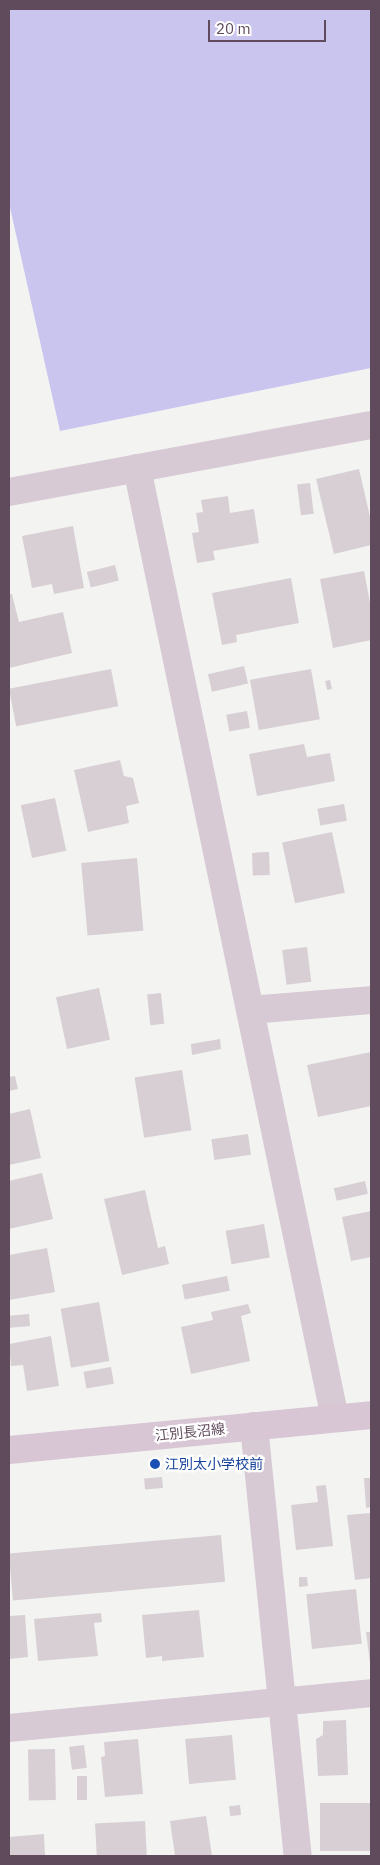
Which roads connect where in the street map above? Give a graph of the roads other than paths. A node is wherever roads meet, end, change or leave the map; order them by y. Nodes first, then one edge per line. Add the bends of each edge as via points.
1 (371, 425) edge
2 (137, 468) junction
3 (9, 492) edge
4 (371, 1000) edge
5 (250, 1010) junction
6 (371, 1415) edge
7 (335, 1418) junction
8 (254, 1426) junction
9 (9, 1450) edge
10 (371, 1693) edge
11 (281, 1702) junction
12 (9, 1728) edge
13 (298, 1856) edge

1 - 2 street
2 - 3 street
2 - 5 street
4 - 5 street
5 - 7 street
6 - 7 main road, 江別長沼線
7 - 8 main road, 江別長沼線
8 - 9 main road, 江別長沼線
8 - 11 street
10 - 11 street
11 - 12 street
11 - 13 street

